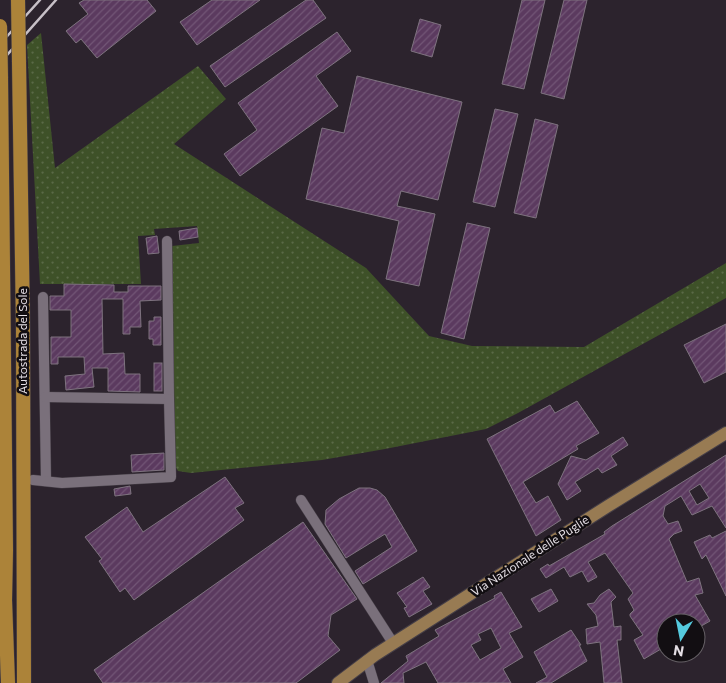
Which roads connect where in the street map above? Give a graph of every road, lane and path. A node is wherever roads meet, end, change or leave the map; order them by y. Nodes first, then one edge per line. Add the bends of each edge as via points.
1 (18, 0) edge
2 (0, 26) edge
3 (1, 78) edge
4 (167, 241) dead end
5 (43, 297) dead end
6 (45, 397) junction
7 (169, 399) junction
8 (726, 433) edge
9 (33, 480) dead end
10 (46, 482) junction
11 (301, 500) dead end
12 (5, 600) junction
13 (0, 623) edge
14 (393, 643) junction
15 (368, 660) junction
16 (8, 683) edge
17 (24, 683) edge
18 (338, 683) edge
19 (374, 683) edge

1 - 17 highway, Autostrada del Sole, bridge
2 - 3 highway, Autostrada del Sole, bridge
3 - 12 highway, Autostrada del Sole
4 - 7 street
5 - 6 street
6 - 7 street
6 - 10 street
7 - 10 street via 171,477
8 - 14 main road, Via Nazionale delle Puglie
9 - 10 street
11 - 14 street
12 - 13 highway
12 - 16 highway, Autostrada del Sole
14 - 15 main road, Via Nazionale delle Puglie
15 - 18 main road, Via Nazionale delle Puglie
15 - 19 street

